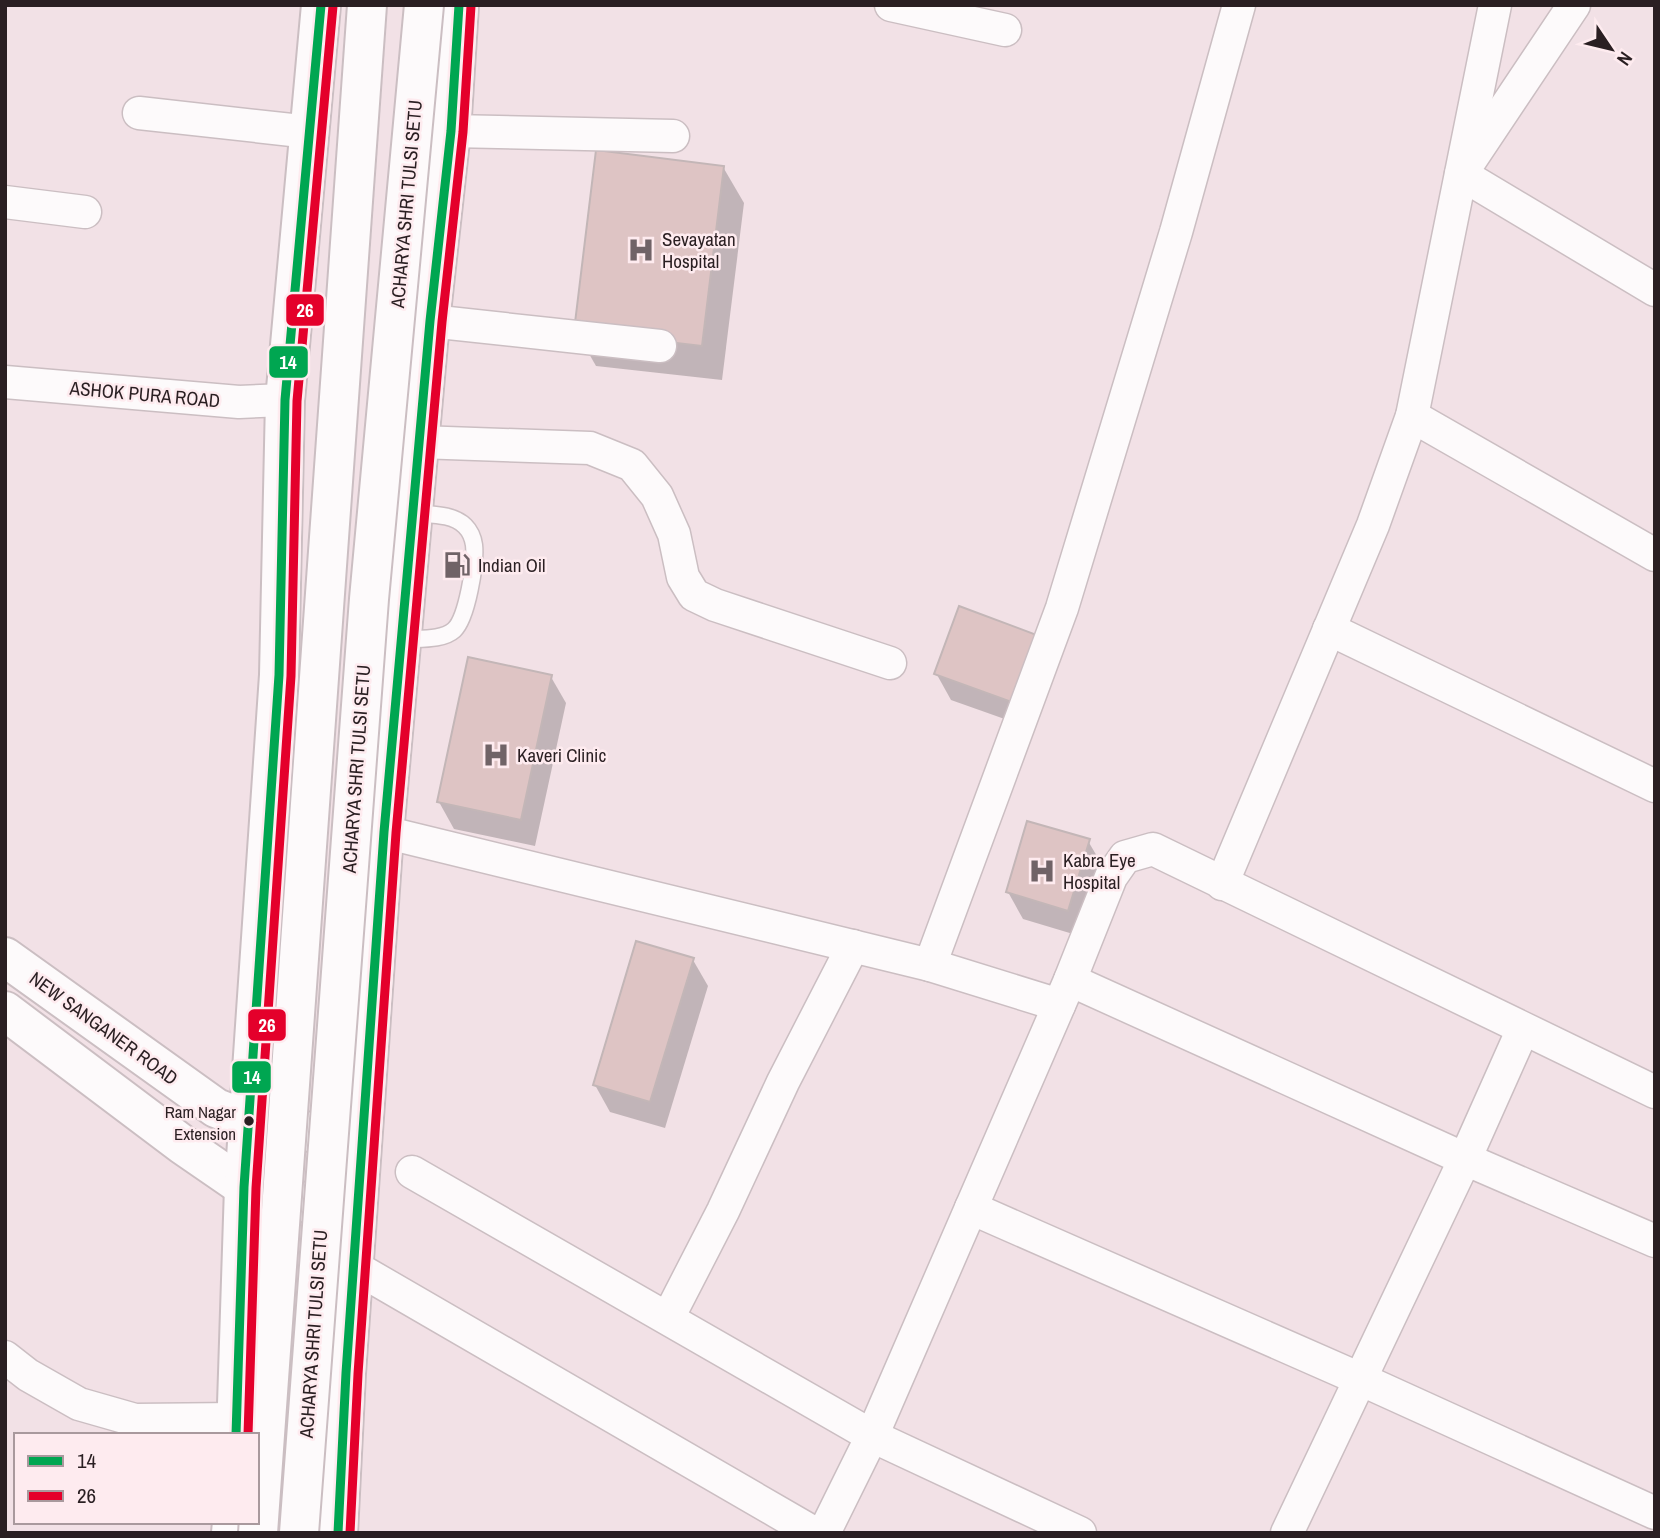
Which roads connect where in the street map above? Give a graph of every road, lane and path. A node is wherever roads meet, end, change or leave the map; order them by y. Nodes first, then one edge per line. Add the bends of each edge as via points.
1 (321, 5) edge
2 (367, 5) edge
3 (424, 5) edge
4 (459, 5) edge
5 (891, 5) edge
6 (1239, 5) edge
7 (1495, 5) edge
8 (1574, 5) edge
9 (1006, 30) dead end
10 (139, 113) dead end
11 (451, 131) junction
12 (310, 132) junction
13 (673, 136) dead end
14 (1461, 174) junction
15 (5, 202) edge
16 (85, 212) dead end
17 (1653, 285) edge
18 (430, 321) junction
19 (660, 346) dead end
20 (5, 382) edge
21 (285, 400) junction
22 (1412, 416) junction
23 (419, 442) junction
24 (412, 513) junction
25 (1655, 555) edge
26 (1329, 629) junction
27 (401, 640) junction
28 (890, 663) dead end
29 (1655, 786) edge
30 (384, 832) junction
31 (1222, 884) junction
32 (853, 946) junction
33 (5, 957) edge
34 (930, 965) junction
35 (1065, 993) junction
36 (5, 1011) edge
37 (1523, 1029) junction
38 (1655, 1092) edge
39 (249, 1121) junction
40 (363, 1142) junction
41 (1465, 1159) junction
42 (412, 1171) dead end
43 (244, 1187) junction
44 (971, 1208) junction
45 (357, 1216) junction
46 (1655, 1241) edge
47 (353, 1266) junction
48 (668, 1318) junction
49 (5, 1357) edge
50 (1360, 1379) junction
51 (236, 1427) edge
52 (872, 1436) junction
53 (1655, 1513) edge
54 (259, 1519) edge
55 (299, 1533) edge
56 (338, 1533) edge
57 (814, 1533) edge
58 (824, 1533) edge
59 (1080, 1533) edge
60 (1287, 1533) edge

1 - 12 main road
2 - 54 main road, bridge
3 - 55 main road, ACHARYA SHRI TULSI SETU, bridge via 369,599
4 - 11 main road
5 - 9 street
6 - 34 street via 1062,608
7 - 14 street
8 - 14 street
10 - 12 street
11 - 13 street
11 - 18 main road
12 - 21 main road
14 - 17 street
14 - 22 street
15 - 16 street
18 - 19 street
18 - 23 main road
20 - 21 street, ASHOK PURA ROAD via 239,402
21 - 39 main road via 279,675
22 - 25 street
22 - 26 street
23 - 24 main road
23 - 28 street via 590,448 632,465 657,496 674,534 683,577 694,595
24 - 27 main road
24 - 27 lane via 454,518 466,526 474,546 465,609 454,630 443,636
26 - 29 street
26 - 31 street
27 - 30 main road
30 - 32 street
30 - 40 main road
31 - 35 street via 1153,849 1125,857 1111,877
31 - 37 street
32 - 34 street
32 - 48 street
33 - 39 main road, NEW SANGANER ROAD via 216,1108
34 - 35 street
35 - 41 street
35 - 44 street
36 - 43 main road
37 - 38 street
37 - 41 street
39 - 40 main road, NEW SANGANER ROAD
39 - 43 main road
40 - 45 main road
41 - 46 street
41 - 50 street
42 - 48 street
43 - 45 main road
43 - 51 main road
44 - 50 street
44 - 52 street
45 - 47 main road
47 - 56 main road
47 - 57 street
48 - 52 street
49 - 51 street via 79,1404 135,1420
50 - 53 street
50 - 60 street
52 - 58 street
52 - 59 street

